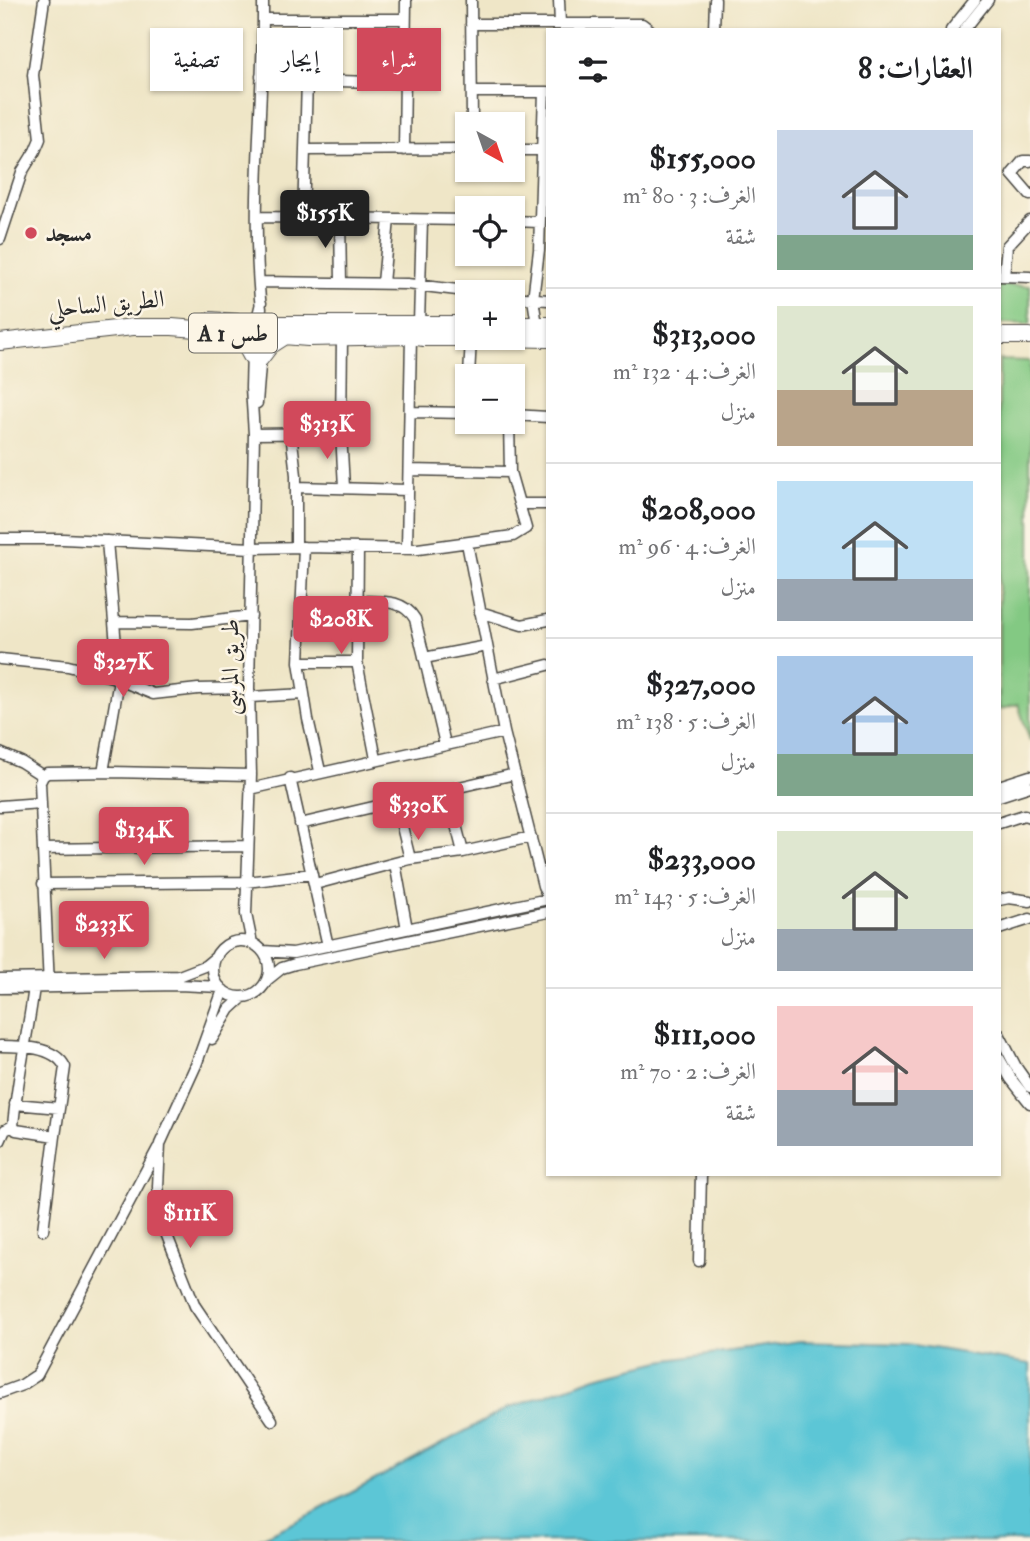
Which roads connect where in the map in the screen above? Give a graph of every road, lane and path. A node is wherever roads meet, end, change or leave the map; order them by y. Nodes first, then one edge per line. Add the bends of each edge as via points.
1 (44, 0) edge
2 (263, 0) edge
3 (406, 0) edge
4 (471, 0) edge
5 (559, 0) edge
6 (715, 0) edge
7 (722, 0) edge
8 (975, 0) edge
9 (988, 0) edge
10 (263, 19) junction
11 (405, 19) junction
12 (471, 24) junction
13 (559, 24) junction
14 (263, 28) edge
15 (405, 28) edge
16 (647, 28) edge
17 (714, 28) edge
18 (722, 28) edge
19 (953, 28) edge
20 (966, 28) edge
21 (261, 91) edge
22 (307, 91) edge
23 (404, 91) edge
24 (472, 92) junction
25 (546, 92) edge
26 (472, 112) edge
27 (455, 149) edge
28 (306, 150) junction
29 (404, 150) junction
30 (525, 150) edge
31 (541, 150) junction
32 (1030, 161) edge
33 (1030, 195) edge
34 (258, 217) junction
35 (303, 218) junction
36 (340, 218) junction
37 (389, 219) junction
38 (422, 220) junction
39 (455, 220) edge
40 (525, 221) edge
41 (1030, 221) edge
42 (539, 222) junction
43 (0, 239) edge
44 (543, 250) edge
45 (1002, 276) edge
46 (1030, 277) edge
47 (259, 282) junction
48 (341, 283) junction
49 (383, 283) junction
50 (420, 286) junction
51 (455, 290) edge
52 (525, 298) edge
53 (533, 299) junction
54 (546, 300) edge
55 (455, 325) edge
56 (542, 325) edge
57 (259, 329) junction
58 (415, 330) junction
59 (232, 333) junction
60 (1001, 336) edge
61 (1030, 336) edge
62 (284, 337) junction
63 (342, 337) junction
64 (455, 338) edge
65 (525, 339) edge
66 (546, 339) edge
67 (0, 340) edge
68 (1001, 346) edge
69 (1030, 346) edge
70 (256, 357) junction
71 (410, 412) junction
72 (455, 413) edge
73 (525, 416) edge
74 (546, 417) edge
75 (292, 433) junction
76 (341, 433) junction
77 (254, 434) junction
78 (509, 434) edge
79 (409, 470) junction
80 (510, 472) junction
81 (296, 487) junction
82 (344, 487) junction
83 (408, 490) junction
84 (519, 504) junction
85 (546, 504) edge
86 (0, 540) edge
87 (107, 541) junction
88 (467, 543) junction
89 (300, 547) junction
90 (253, 548) junction
91 (358, 548) junction
92 (407, 548) junction
93 (357, 601) junction
94 (480, 612) junction
95 (251, 616) junction
96 (546, 620) edge
97 (114, 622) junction
98 (487, 646) junction
99 (424, 658) junction
100 (0, 659) edge
101 (299, 662) junction
102 (357, 662) junction
103 (546, 666) edge
104 (494, 679) junction
105 (119, 680) junction
106 (249, 693) junction
107 (304, 694) junction
108 (504, 732) junction
109 (445, 744) junction
110 (0, 753) edge
111 (376, 759) junction
112 (320, 771) junction
113 (103, 772) junction
114 (515, 774) junction
115 (251, 775) junction
116 (43, 776) junction
117 (1030, 776) edge
118 (290, 778) junction
119 (1001, 785) edge
120 (1030, 786) edge
121 (250, 789) junction
122 (447, 790) junction
123 (1001, 795) edge
124 (396, 802) junction
125 (41, 803) junction
126 (0, 806) edge
127 (1030, 817) edge
128 (1001, 822) edge
129 (300, 824) junction
130 (531, 837) junction
131 (248, 846) junction
132 (43, 849) junction
133 (463, 852) junction
134 (410, 859) junction
135 (395, 863) junction
136 (313, 879) junction
137 (246, 882) junction
138 (43, 884) junction
139 (546, 893) edge
140 (546, 897) edge
141 (1001, 900) edge
142 (1030, 901) edge
143 (546, 912) edge
144 (246, 914) junction
145 (1030, 919) edge
146 (1001, 928) edge
147 (407, 929) junction
148 (234, 942) junction
149 (252, 943) junction
150 (328, 946) junction
151 (263, 951) junction
152 (217, 956) junction
153 (0, 979) edge
154 (267, 980) junction
155 (48, 982) junction
156 (34, 987) junction
157 (0, 988) edge
158 (222, 988) junction
159 (243, 997) junction
160 (1001, 1038) edge
161 (0, 1046) edge
162 (26, 1046) junction
163 (1001, 1062) edge
164 (196, 1065) junction
165 (1030, 1087) edge
166 (1030, 1103) edge
167 (15, 1104) junction
168 (59, 1108) junction
169 (13, 1126) junction
170 (55, 1136) junction
171 (0, 1141) edge
172 (160, 1144) junction
173 (701, 1176) edge
174 (43, 1230) dead end
175 (699, 1261) dead end
176 (0, 1393) edge
177 (272, 1420) dead end

1 - 43 street via 33,75 40,139 22,172
2 - 10 street, طريق المرسى
3 - 11 street
4 - 12 street
5 - 13 street
6 - 17 street
7 - 18 street
8 - 19 street
9 - 20 street
10 - 11 street
10 - 14 street, طريق المرسى
11 - 15 street
12 - 13 street
12 - 24 street
13 - 16 street via 642,24
21 - 34 street, طريق المرسى
22 - 28 street
23 - 29 street
24 - 25 street
24 - 26 street
25 - 31 street
27 - 29 street
28 - 29 street
28 - 35 street
30 - 31 street
31 - 42 street
32 - 33 street via 1023,161 1012,174
34 - 35 street
34 - 47 street, طريق المرسى
35 - 36 street
36 - 37 street
36 - 48 street
37 - 38 street
37 - 49 street
38 - 39 street
38 - 50 street
40 - 42 street
41 - 45 street via 1007,246
42 - 44 street
44 - 53 street
45 - 46 street
47 - 48 street
47 - 57 street, طريق المرسى
48 - 49 street
49 - 50 street
50 - 51 street
50 - 58 street
52 - 53 street
53 - 54 street
53 - 56 street
55 - 58 highway, الطريق الساحلي / A 1 طس
57 - 58 highway, الطريق الساحلي / A 1 طس
57 - 59 highway, A 1 طس
57 - 62 highway, A 1 طس
57 - 67 highway, الطريق الساحلي / A 1 طس via 209,320 152,321 91,324
57 - 70 street, طريق المرسى
58 - 63 highway, A 1 طس
58 - 64 highway, A 1 طس via 424,338
58 - 71 street
59 - 67 highway, A 1 طس via 133,327
59 - 70 highway
60 - 61 highway
62 - 63 highway, A 1 طس
62 - 70 highway
63 - 76 street
65 - 66 highway
68 - 69 highway
70 - 77 street, طريق المرسى
71 - 72 street
71 - 79 street
73 - 74 street
75 - 76 street
75 - 77 street
75 - 81 street
76 - 82 street
77 - 90 street, طريق المرسى
78 - 80 street
79 - 80 street
79 - 83 street
80 - 84 street
81 - 82 street
81 - 89 street
82 - 83 street
83 - 92 street
84 - 85 street
84 - 88 street via 526,528 522,533
86 - 87 street
87 - 90 street
87 - 97 street
88 - 92 street
88 - 94 street
89 - 90 street
89 - 91 street
89 - 101 street
90 - 95 street, طريق المرسى
91 - 92 street
91 - 93 street
93 - 99 street via 406,608 415,619
93 - 102 street
94 - 96 street via 522,625
94 - 98 street
95 - 97 street via 192,623
95 - 106 street, طريق المرسى
97 - 105 street
98 - 99 street
98 - 104 street
99 - 109 street
100 - 105 street via 68,666
101 - 102 street
101 - 107 street
102 - 111 street
103 - 104 street
104 - 108 street
105 - 106 street via 153,694 198,689
105 - 113 street
106 - 107 street
106 - 115 street, طريق المرسى
107 - 112 street
108 - 109 street
108 - 114 street
109 - 111 street
110 - 116 street
111 - 112 street
112 - 118 street
113 - 115 street
113 - 116 street
114 - 122 street
114 - 130 street
115 - 121 street, طريق المرسى
116 - 125 street
117 - 119 street
118 - 121 street
118 - 129 street
120 - 123 street
121 - 131 street, طريق المرسى
122 - 124 street
122 - 133 street
124 - 129 street
124 - 134 street
125 - 126 street
125 - 132 street
127 - 128 street
129 - 136 street
130 - 133 street
130 - 139 street
131 - 132 street
131 - 137 street, طريق المرسى
132 - 138 street
133 - 134 street
134 - 135 street
135 - 136 street
135 - 147 street
136 - 137 street
136 - 150 street
137 - 138 street
137 - 144 street, طريق المرسى
138 - 155 street
140 - 147 street
141 - 142 street
143 - 154 street via 295,964
144 - 148 street, طريق المرسى
144 - 149 street, طريق المرسى
145 - 146 street
147 - 150 street
148 - 149 street
148 - 152 street
149 - 151 street
150 - 151 street via 284,954
151 - 154 street via 268,960
152 - 155 street via 179,976
152 - 158 street via 215,977
153 - 155 street
154 - 159 street
155 - 156 street
155 - 158 street
156 - 157 street
156 - 162 street
158 - 159 street
158 - 164 street
159 - 164 street
160 - 165 street
161 - 162 street
162 - 167 street
162 - 168 street via 63,1063
163 - 166 street
164 - 172 street
167 - 168 street
167 - 169 street
168 - 170 street
169 - 170 street
169 - 171 street
170 - 174 street
172 - 176 street via 37,1375
172 - 177 street via 158,1187 166,1233 195,1306
173 - 175 street

